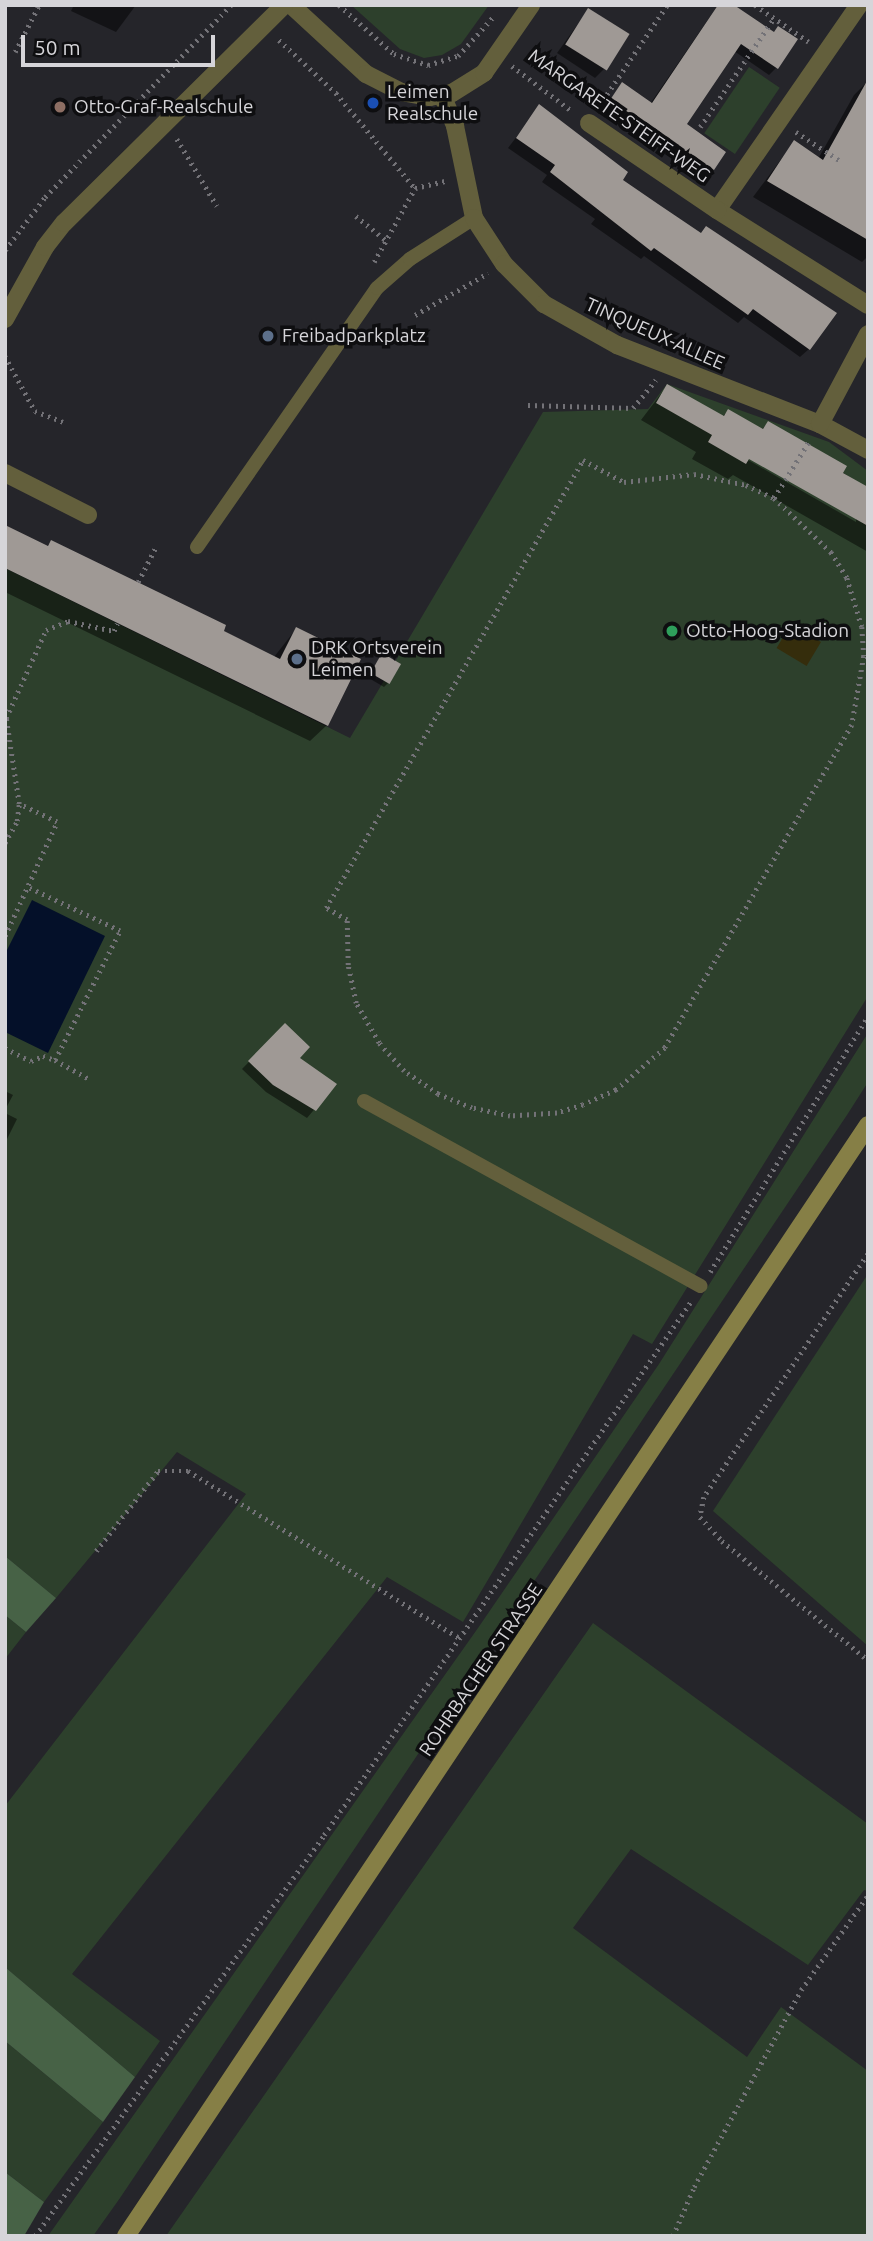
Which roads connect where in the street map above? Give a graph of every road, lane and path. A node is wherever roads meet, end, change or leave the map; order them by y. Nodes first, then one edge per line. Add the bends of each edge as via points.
1 (39, 5) edge
2 (231, 5) edge
3 (284, 5) edge
4 (291, 5) edge
5 (339, 5) edge
6 (502, 5) edge
7 (531, 5) edge
8 (667, 5) edge
9 (755, 5) edge
10 (859, 5) edge
11 (774, 18) junction
12 (264, 26) junction
13 (15, 52) dead end
14 (825, 53) junction
15 (497, 56) junction
16 (442, 96) junction
17 (167, 120) junction
18 (778, 121) junction
19 (589, 123) junction
20 (700, 127) dead end
21 (842, 162) dead end
22 (466, 177) junction
23 (415, 188) junction
24 (217, 206) dead end
25 (717, 210) junction
26 (356, 216) dead end
27 (474, 218) junction
28 (386, 240) junction
29 (5, 250) edge
30 (504, 264) junction
31 (371, 267) dead end
32 (868, 305) edge
33 (415, 315) dead end
34 (5, 319) edge
35 (868, 334) edge
36 (5, 356) edge
37 (666, 365) junction
38 (528, 405) dead end
39 (63, 422) dead end
40 (820, 424) junction
41 (809, 440) dead end
42 (868, 450) edge
43 (5, 473) edge
44 (774, 498) junction
45 (88, 515) dead end
46 (197, 547) dead end
47 (155, 548) dead end
48 (138, 582) dead end
49 (117, 624) dead end
50 (6, 719) edge
51 (19, 803) junction
52 (5, 843) edge
53 (29, 888) junction
54 (5, 936) edge
55 (868, 1016) edge
56 (5, 1048) edge
57 (55, 1060) junction
58 (88, 1078) dead end
59 (364, 1101) dead end
60 (868, 1125) edge
61 (868, 1254) edge
62 (701, 1286) junction
63 (96, 1551) dead end
64 (459, 1638) junction
65 (868, 1660) edge
66 (868, 1895) edge
67 (35, 2236) edge
68 (126, 2236) edge
69 (673, 2236) edge

1 - 13 path
2 - 29 path via 45,197
3 - 12 street
4 - 16 street via 382,85 415,96
5 - 6 path via 394,54 428,65 458,56
7 - 15 street
8 - 19 path
9 - 11 path
10 - 14 street, MARGARETE-STEIFF-WEG
11 - 14 path
11 - 20 path
12 - 17 street
12 - 23 path via 336,93
14 - 18 street, MARGARETE-STEIFF-WEG
15 - 16 street via 469,85
15 - 19 path, MARGARETE-STEIFF-WEG
16 - 22 street, TINQUEUX-ALLEE
17 - 24 path
17 - 34 street via 64,223 45,247
18 - 21 path
18 - 25 street, MARGARETE-STEIFF-WEG
19 - 25 street, MARGARETE-STEIFF-WEG
22 - 23 path
22 - 27 street, TINQUEUX-ALLEE
23 - 28 path
25 - 32 street, MARGARETE-STEIFF-WEG
26 - 28 path
27 - 30 street, TINQUEUX-ALLEE
27 - 46 lane via 410,259 377,288
28 - 31 path
30 - 33 path
30 - 37 street, TINQUEUX-ALLEE via 544,304 617,345
35 - 40 street
36 - 39 path via 35,411
37 - 38 path via 633,408
37 - 40 street, TINQUEUX-ALLEE
40 - 42 street, TINQUEUX-ALLEE
41 - 44 path
43 - 45 street
44 - 44 path via 831,552 856,604 864,656 852,725 665,1048 651,1064 616,1090 557,1113 510,1116 438,1094 404,1071 379,1043 356,1003 348,965 347,920 326,908 583,460 624,482 694,474 721,477
47 - 48 path
49 - 50 path via 114,631 68,621 46,630
50 - 51 path
51 - 52 path via 17,821
51 - 53 path via 57,822
53 - 54 path
53 - 57 path via 120,931
55 - 62 path
56 - 57 path via 31,1061 43,1056
57 - 58 path
59 - 62 lane
60 - 68 main road, ROHRBACHER STRASSE
61 - 65 path via 705,1497 701,1517 722,1541
62 - 64 path
63 - 64 path via 158,1471 188,1471
64 - 67 path
66 - 69 path via 801,1990 694,2187

